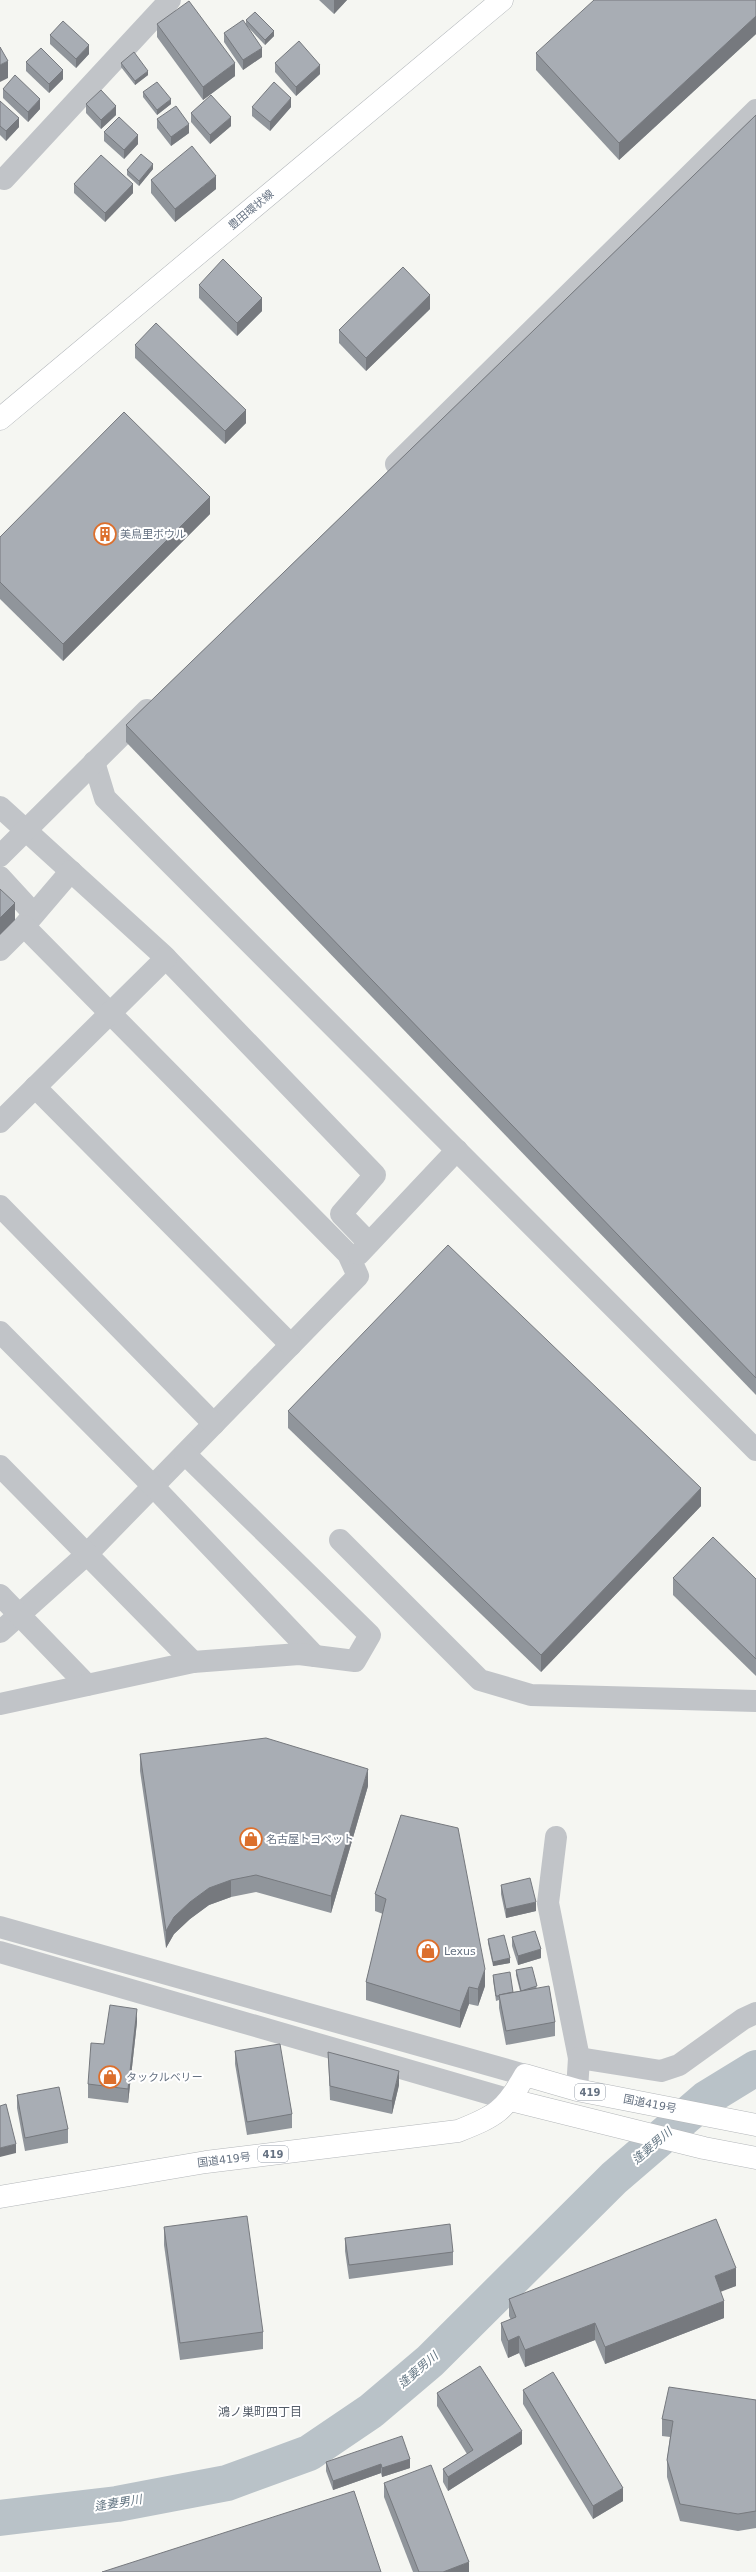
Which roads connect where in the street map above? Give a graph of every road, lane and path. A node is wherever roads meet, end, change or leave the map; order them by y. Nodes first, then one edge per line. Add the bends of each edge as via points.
1 (170, 0) edge
2 (498, 1) edge
3 (756, 110) edge
4 (4, 179) dead end
5 (0, 419) edge
6 (379, 481) edge
7 (163, 694) edge
8 (94, 762) junction
9 (0, 807) edge
10 (26, 830) junction
11 (0, 856) edge
12 (71, 871) junction
13 (0, 877) edge
14 (29, 920) junction
15 (0, 950) edge
16 (165, 957) junction
17 (110, 1013) junction
18 (35, 1087) junction
19 (0, 1122) edge
20 (457, 1150) junction
21 (0, 1206) edge
22 (341, 1214) junction
23 (323, 1229) junction
24 (369, 1244) junction
25 (352, 1262) junction
26 (0, 1332) edge
27 (291, 1345) junction
28 (214, 1424) junction
29 (756, 1450) edge
30 (185, 1454) junction
31 (0, 1466) edge
32 (153, 1486) junction
33 (340, 1540) dead end
34 (86, 1555) junction
35 (0, 1595) edge
36 (19, 1614) junction
37 (0, 1632) edge
38 (315, 1656) junction
39 (193, 1662) junction
40 (87, 1685) junction
41 (756, 1701) edge
42 (0, 1704) edge
43 (556, 1838) dead end
44 (0, 1927) edge
45 (0, 1952) edge
46 (756, 2013) edge
47 (579, 2058) junction
48 (525, 2075) junction
49 (577, 2090) junction
50 (511, 2100) junction
51 (756, 2125) edge
52 (756, 2158) edge
53 (0, 2197) edge

1 - 4 street
2 - 5 main road, 豊田環状線
3 - 6 street
7 - 8 street
8 - 10 street
8 - 20 street via 105,798
9 - 10 street
10 - 11 street
10 - 12 street
12 - 14 street
12 - 16 street
13 - 14 street
14 - 15 street
14 - 17 street
16 - 17 street
16 - 22 street via 375,1175
17 - 18 street
17 - 23 street
18 - 19 street
18 - 27 street
20 - 24 street
20 - 29 street
21 - 28 street
22 - 23 street
22 - 24 street
23 - 25 street via 348,1254
24 - 25 street
25 - 27 street via 358,1276
26 - 32 street
27 - 28 street
28 - 30 street
30 - 32 street
30 - 38 street via 370,1635 355,1661
31 - 34 street
32 - 34 street
32 - 38 street
33 - 41 street via 480,1680 531,1695
34 - 36 street
34 - 39 street
35 - 36 street
36 - 37 street
36 - 40 street
38 - 39 street via 299,1654
39 - 40 street
40 - 42 street
43 - 47 street via 548,1903
44 - 48 street
45 - 50 street
46 - 47 street via 680,2065 661,2071
47 - 49 street
48 - 49 main road, 国道419号 / 419
48 - 50 main road, 国道419号 / 419
49 - 51 main road, 国道419号 / 419
50 - 52 main road, 419 via 704,2148
50 - 53 main road, 国道419号 / 419 via 489,2119 458,2131 206,2162

